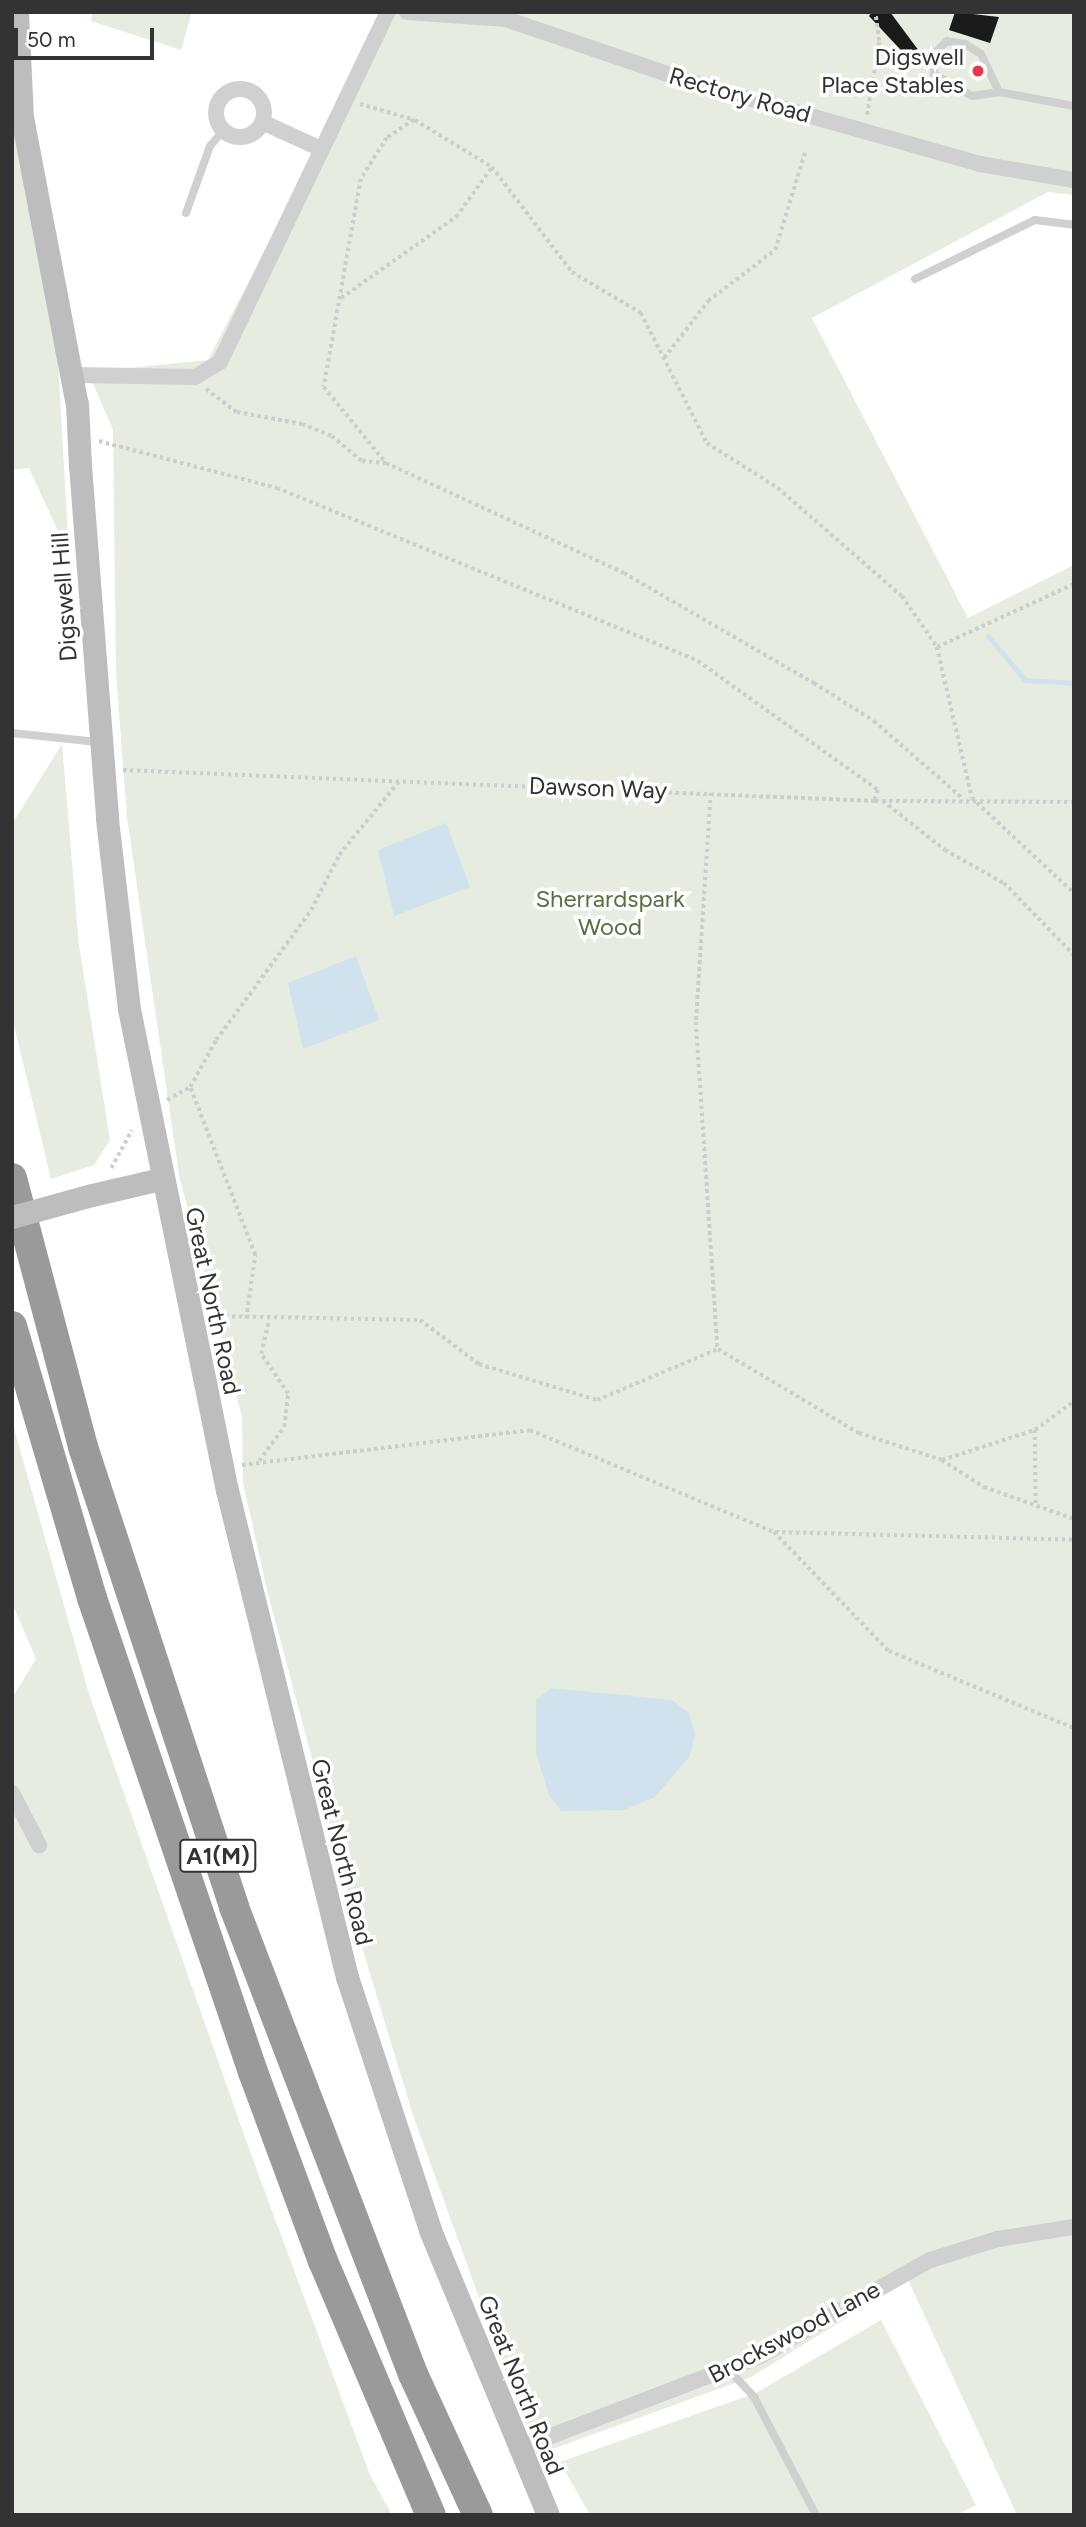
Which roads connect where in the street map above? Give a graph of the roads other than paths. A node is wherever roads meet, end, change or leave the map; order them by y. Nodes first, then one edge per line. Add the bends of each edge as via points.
1 (18, 12) edge
2 (388, 12) edge
3 (407, 12) edge
4 (999, 92) junction
5 (1074, 106) edge
6 (262, 122) junction
7 (224, 131) junction
8 (321, 149) junction
9 (1074, 180) edge
10 (187, 213) dead end
11 (1074, 225) edge
12 (915, 279) dead end
13 (74, 375) junction
14 (12, 733) edge
15 (102, 743) junction
16 (12, 1178) edge
17 (160, 1179) junction
18 (12, 1217) edge
19 (12, 1326) edge
20 (12, 1793) edge
21 (39, 1845) dead end
22 (1074, 2227) edge
23 (729, 2370) junction
24 (517, 2449) junction
25 (431, 2515) edge
26 (478, 2515) edge
27 (548, 2515) edge
28 (817, 2515) edge

1 - 13 main road, Digswell Hill via 22,117
2 - 8 street
3 - 9 street, Rectory Road via 506,19 694,83 980,163
4 - 4 lane via 972,96 950,88 934,74 934,54 947,41 965,44 981,54
4 - 5 lane
6 - 7 street via 248,135
6 - 7 street via 260,100 236,89 217,104
6 - 8 street
7 - 10 lane via 210,146
8 - 13 street via 220,362 195,377
11 - 12 lane via 1035,219
13 - 15 main road, Digswell Hill, bridge
14 - 15 lane
15 - 17 main road, Digswell Hill via 129,1009
16 - 26 highway, A1(M) via 83,1447 234,1907 408,2362
17 - 18 main road, bridge
17 - 24 main road, Great North Road via 275,1701 347,1977 430,2231
19 - 25 highway, A1(M) via 92,1598 253,2072 323,2261
20 - 21 street
22 - 23 street, Brockswood Lane via 998,2239 930,2260
23 - 24 street, Brockswood Lane
23 - 28 lane via 754,2397
24 - 27 main road, Great North Road

